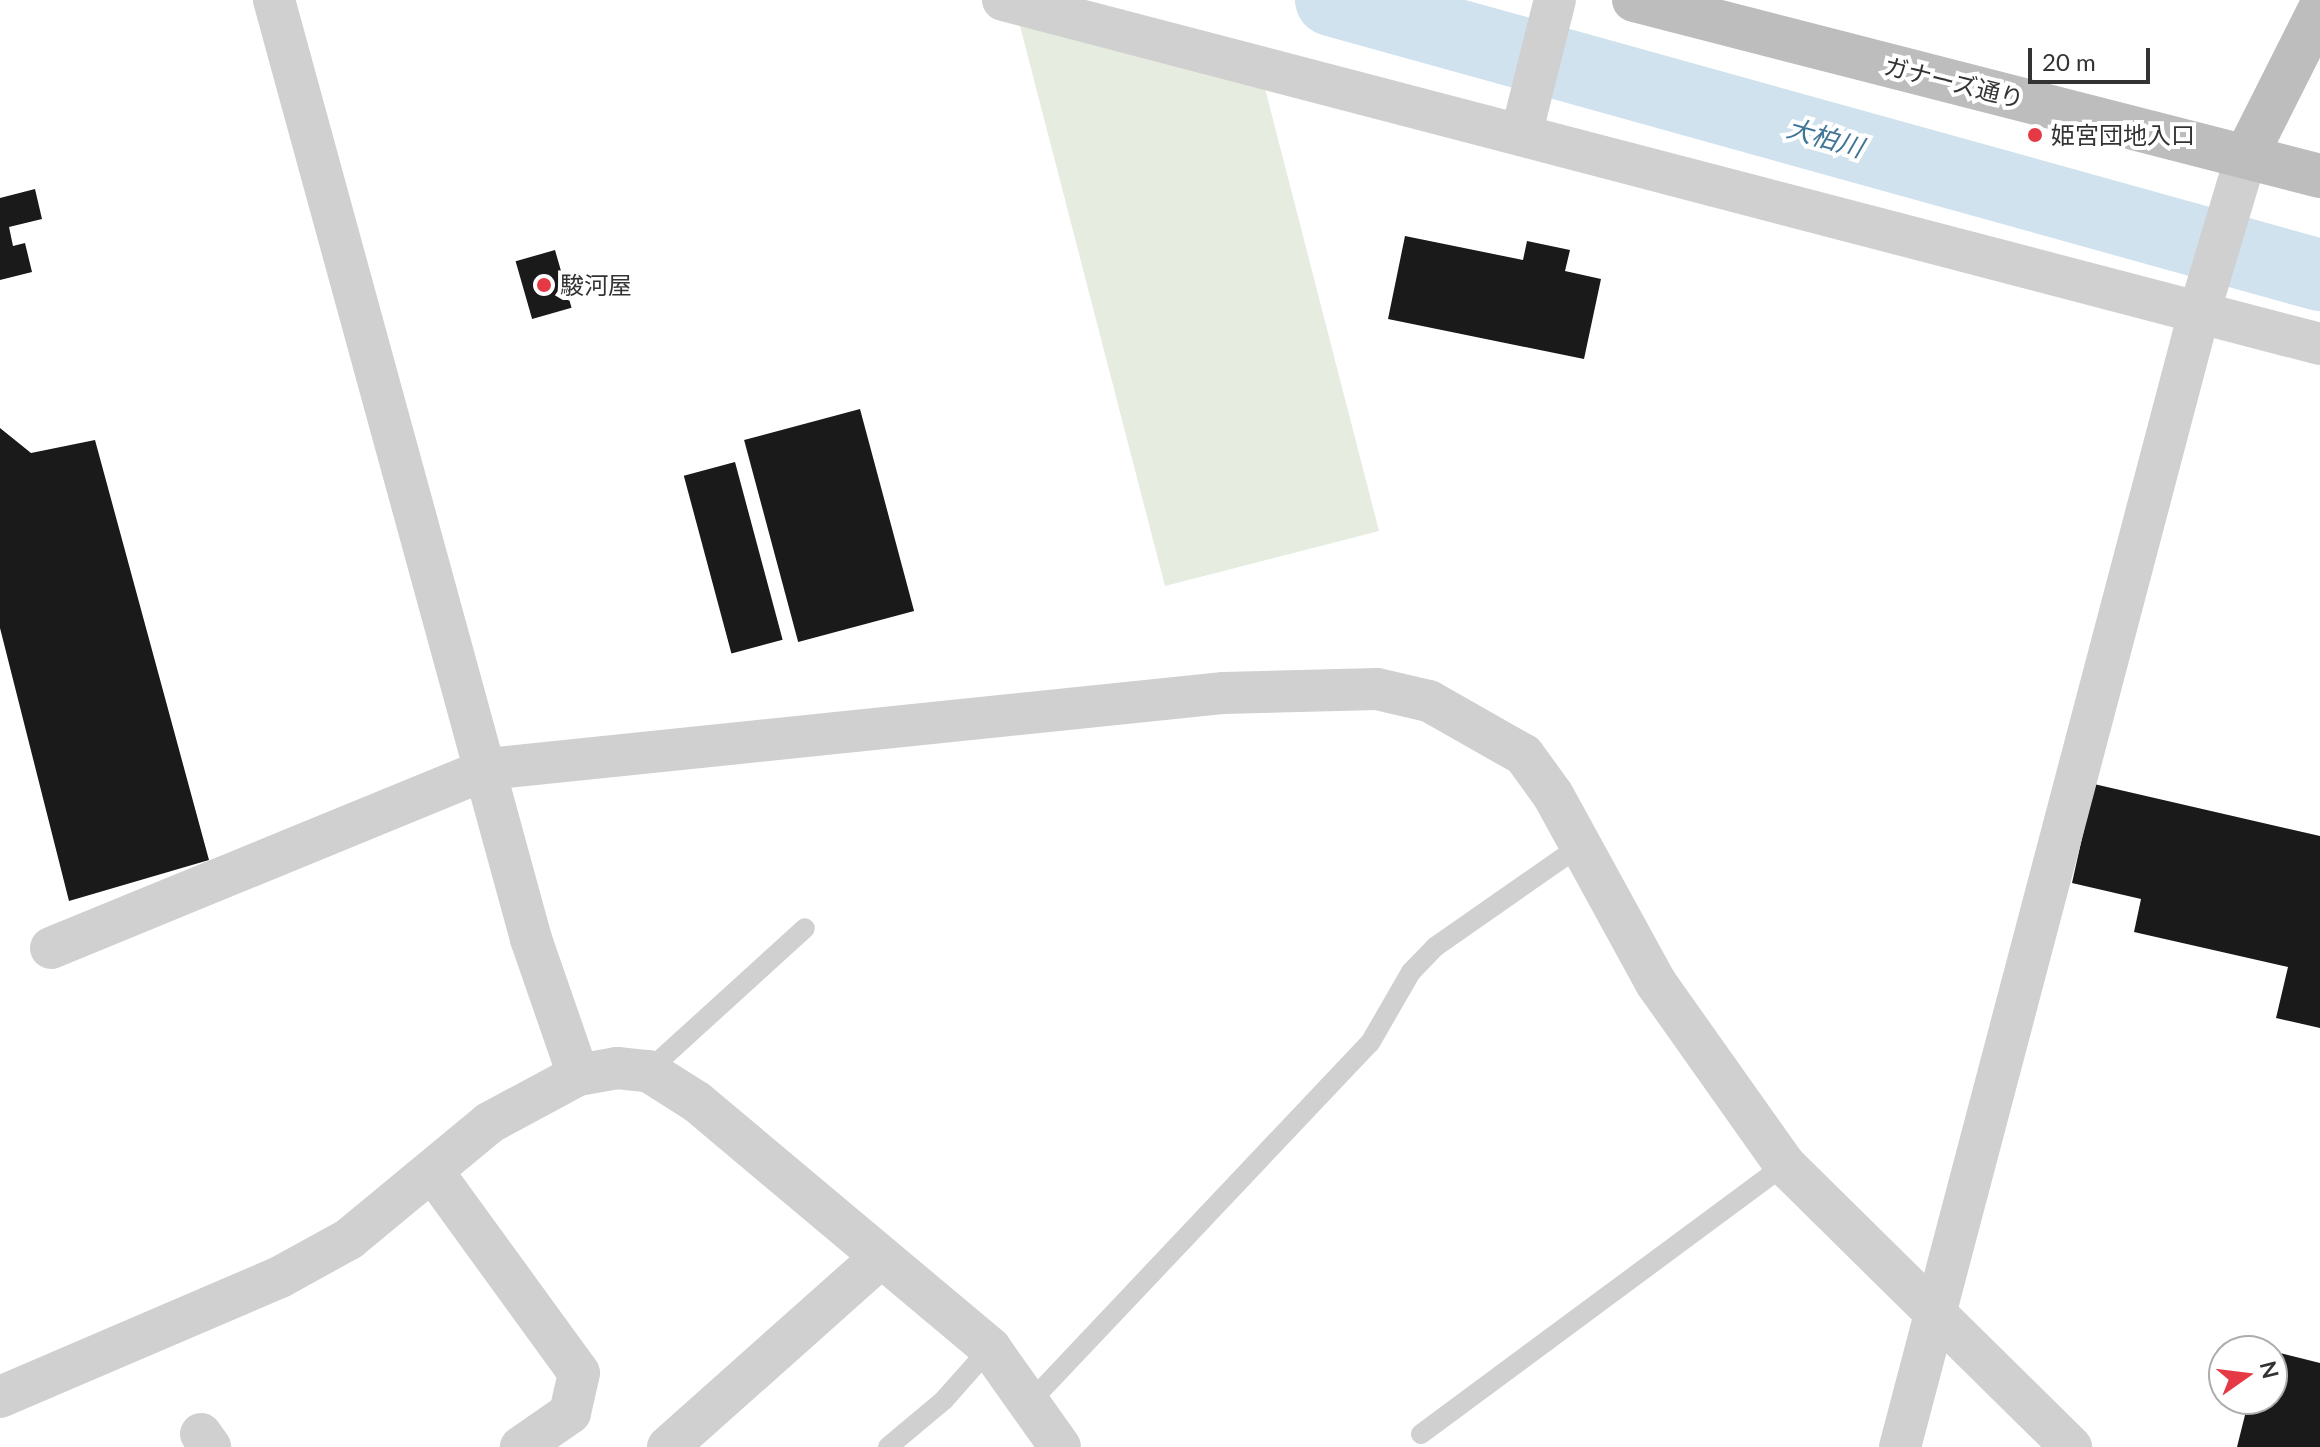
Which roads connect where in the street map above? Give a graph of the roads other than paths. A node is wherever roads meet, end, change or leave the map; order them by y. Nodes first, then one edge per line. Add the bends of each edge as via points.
1 (274, 0) edge
2 (1003, 0) edge
3 (1555, 0) edge
4 (1634, 0) edge
5 (2320, 9) edge
6 (1521, 135) junction
7 (2246, 156) junction
8 (2320, 176) edge
9 (2199, 313) junction
10 (2320, 344) edge
11 (488, 769) junction
12 (1580, 846) junction
13 (805, 928) dead end
14 (51, 948) dead end
15 (648, 1071) junction
16 (578, 1075) junction
17 (1785, 1165) junction
18 (433, 1172) junction
19 (881, 1257) junction
20 (1933, 1309) junction
21 (990, 1348) junction
22 (0, 1397) edge
23 (1031, 1401) junction
24 (1421, 1434) dead end
25 (521, 1447) edge
26 (668, 1447) edge
27 (888, 1447) edge
28 (1060, 1447) edge
29 (1900, 1447) edge
30 (2071, 1447) edge

1 - 11 street
2 - 6 street
3 - 6 street
4 - 7 street, ガナーズ通り
5 - 7 street
6 - 9 street
7 - 8 street, ガナーズ通り
7 - 9 street
9 - 10 street
9 - 20 street
11 - 12 street via 1224,693 1377,689 1429,701 1524,755
11 - 14 street
11 - 16 street via 531,939
12 - 17 street via 1656,983
12 - 23 lane via 1435,947 1411,972 1370,1043
13 - 15 lane
15 - 16 street via 617,1068
15 - 19 street via 697,1102
16 - 18 street via 489,1123
17 - 20 street
17 - 24 lane
18 - 22 street via 349,1239 280,1277
18 - 25 street via 579,1373 570,1413
19 - 21 street
19 - 26 street
20 - 29 street
20 - 30 street
21 - 23 street
21 - 27 lane via 944,1400
23 - 28 street

